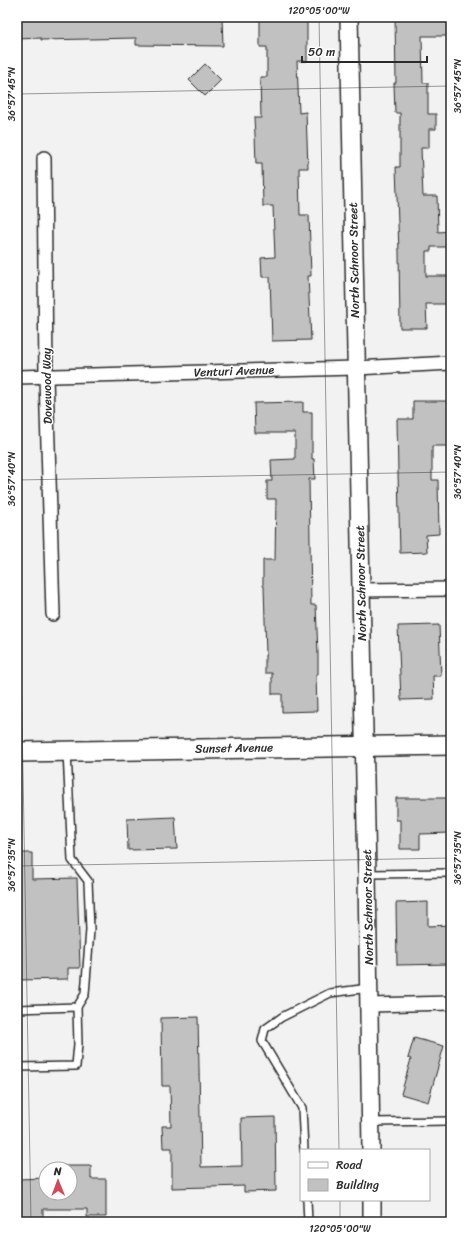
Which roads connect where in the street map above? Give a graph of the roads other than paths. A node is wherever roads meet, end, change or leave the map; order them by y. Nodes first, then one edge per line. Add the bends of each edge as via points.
1 (349, 17) edge
2 (44, 158) dead end
3 (451, 363) edge
4 (356, 368) junction
5 (17, 377) edge
6 (46, 377) junction
7 (451, 589) edge
8 (361, 590) junction
9 (53, 614) dead end
10 (451, 745) edge
11 (365, 747) junction
12 (67, 751) junction
13 (17, 752) edge
14 (451, 873) edge
15 (367, 874) junction
16 (369, 997) junction
17 (451, 1004) edge
18 (77, 1007) junction
19 (17, 1009) edge
20 (17, 1067) edge
21 (451, 1121) edge
22 (371, 1122) junction
23 (304, 1149) edge
24 (371, 1149) edge
25 (307, 1201) edge
26 (372, 1201) edge
27 (308, 1222) edge
28 (372, 1222) edge

1 - 4 street, North Schnoor Street
2 - 6 street, Dovewood Way
3 - 4 street, Venturi Avenue
4 - 6 street, Venturi Avenue
4 - 8 street, North Schnoor Street
5 - 6 street, Venturi Avenue
6 - 9 street, Dovewood Way
7 - 8 street
8 - 11 street, North Schnoor Street
10 - 11 main road, Sunset Avenue
11 - 12 main road, Sunset Avenue
11 - 15 street, North Schnoor Street
12 - 13 main road, Sunset Avenue
12 - 18 lane via 72,860 88,881 90,930 85,994
14 - 15 lane
15 - 16 street, North Schnoor Street
16 - 17 street
16 - 22 street, North Schnoor Street
16 - 23 lane via 330,993 282,1017 265,1029 262,1041 302,1108
18 - 19 lane
18 - 20 lane via 76,1066
21 - 22 lane
22 - 24 street, North Schnoor Street
25 - 27 lane
26 - 28 street

